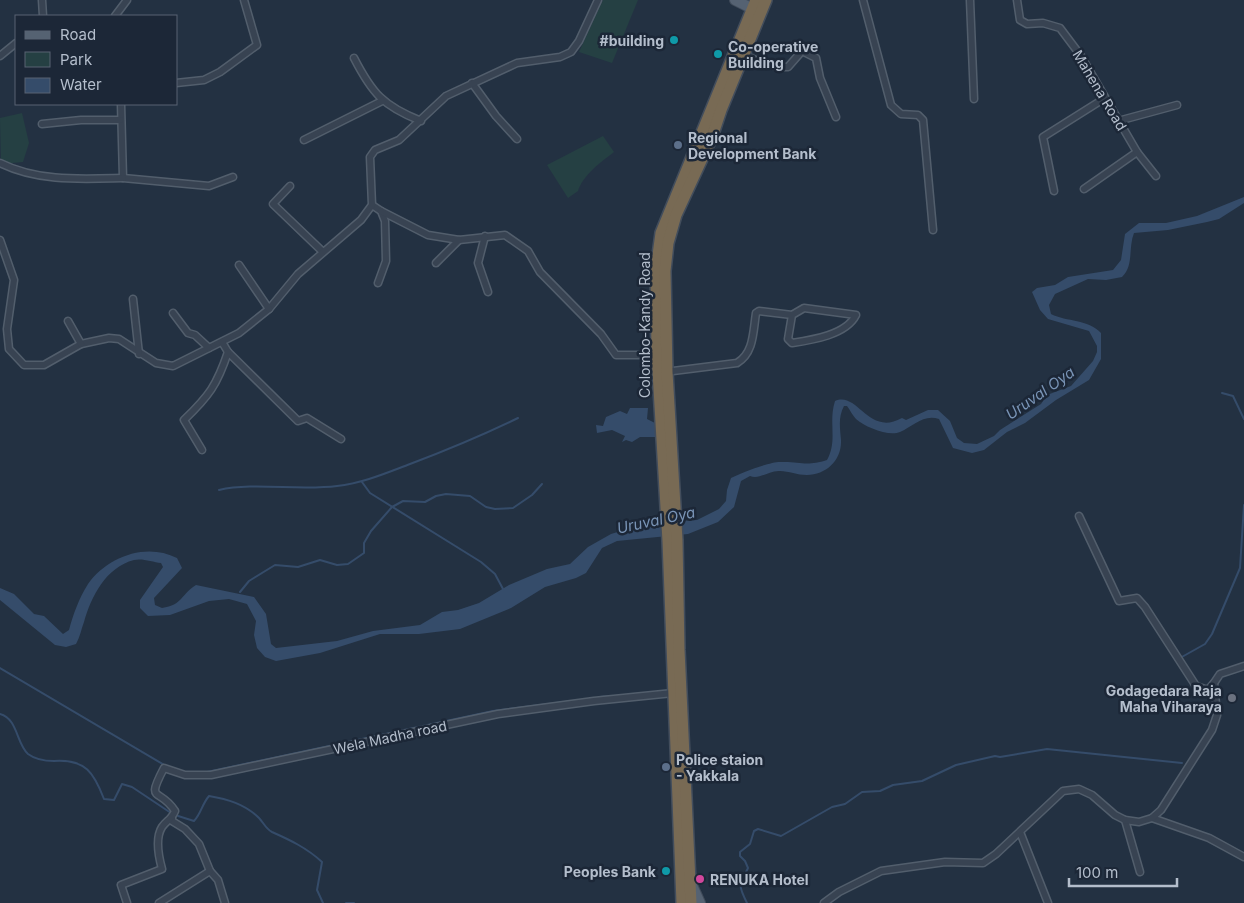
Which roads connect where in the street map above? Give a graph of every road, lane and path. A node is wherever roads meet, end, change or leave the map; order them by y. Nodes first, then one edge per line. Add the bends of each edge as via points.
1 (42, 0) edge
2 (127, 0) edge
3 (244, 0) edge
4 (598, 0) edge
5 (735, 0) edge
6 (765, 0) edge
7 (863, 0) edge
8 (970, 0) edge
9 (1017, 0) edge
10 (756, 7) edge
11 (43, 15) edge
12 (116, 15) edge
13 (15, 44) edge
14 (745, 55) junction
15 (0, 56) edge
16 (354, 58) dead end
17 (178, 83) edge
18 (472, 83) junction
19 (1105, 98) junction
20 (974, 99) dead end
21 (382, 101) junction
22 (121, 105) edge
23 (1177, 105) dead end
24 (836, 117) dead end
25 (120, 120) junction
26 (421, 121) junction
27 (1118, 121) junction
28 (42, 124) dead end
29 (707, 135) junction
30 (517, 139) dead end
31 (304, 140) dead end
32 (1137, 152) junction
33 (0, 163) edge
34 (1156, 176) dead end
35 (232, 177) dead end
36 (123, 178) junction
37 (290, 186) dead end
38 (1084, 189) dead end
39 (1054, 191) dead end
40 (372, 205) junction
41 (381, 211) junction
42 (933, 230) dead end
43 (486, 236) junction
44 (0, 240) edge
45 (459, 240) junction
46 (323, 252) junction
47 (436, 263) dead end
48 (239, 265) dead end
49 (378, 283) dead end
50 (488, 292) dead end
51 (133, 299) dead end
52 (269, 309) junction
53 (173, 313) dead end
54 (792, 315) junction
55 (68, 322) dead end
56 (222, 342) junction
57 (82, 344) junction
58 (209, 348) junction
59 (228, 352) junction
60 (139, 354) junction
61 (657, 355) junction
62 (663, 372) junction
63 (341, 439) dead end
64 (202, 450) dead end
65 (1079, 516) dead end
66 (675, 650) junction
67 (1244, 666) edge
68 (1214, 683) junction
69 (673, 693) junction
70 (174, 814) junction
71 (1152, 818) junction
72 (1125, 820) junction
73 (1020, 832) junction
74 (1244, 857) edge
75 (210, 871) junction
76 (1140, 872) dead end
77 (691, 883) junction
78 (127, 903) edge
79 (159, 903) edge
80 (225, 903) edge
81 (682, 903) edge
82 (692, 903) edge
83 (700, 903) edge
84 (824, 903) edge
85 (1048, 903) edge

1 - 11 street
2 - 12 street
3 - 17 street via 256,46 204,80
4 - 18 street via 571,52 560,57 518,63
5 - 10 main road
6 - 10 highway, Colombo-Kandy Road
7 - 42 street via 891,105 901,114 918,115 922,120
8 - 20 street
9 - 19 street, Mahena Road via 1020,20 1027,24 1043,23 1060,28 1081,56
10 - 14 highway, Colombo-Kandy Road
10 - 29 highway, Colombo-Kandy Road
13 - 15 street
14 - 24 street via 779,67 788,67 802,51 816,58 820,78
14 - 29 highway, Colombo-Kandy Road
16 - 21 street via 364,78
18 - 26 street via 446,96
18 - 30 street
19 - 27 street, Mahena Road
19 - 39 street via 1043,137
21 - 26 street
21 - 31 street
22 - 25 street
23 - 27 street
25 - 28 street
25 - 36 street
26 - 40 street via 399,140 375,150 370,157
27 - 32 street, Mahena Road
29 - 61 highway, Colombo-Kandy Road via 661,232 656,270
29 - 62 highway, Colombo-Kandy Road via 668,243
32 - 34 street, Mahena Road
32 - 38 street
33 - 36 street via 30,174 71,179
35 - 36 street via 209,186
37 - 46 street via 273,204
40 - 41 street
40 - 46 street via 361,220
41 - 45 street via 428,235
41 - 49 street via 385,221 386,261
43 - 45 street
43 - 50 street via 478,262
43 - 61 street via 505,236 528,251 540,272 601,334 616,355
44 - 57 street via 14,280 7,329 9,349 24,365 44,365
45 - 47 street
46 - 52 street via 298,274
48 - 52 street
51 - 60 street
52 - 56 street
53 - 58 street via 188,333
54 - 54 street via 804,308 856,315 829,334 792,344 788,339
54 - 62 street via 756,313 751,348 746,358 737,363
55 - 57 street
56 - 58 street
56 - 59 street
57 - 60 street via 119,339
58 - 60 street via 174,366 156,363
59 - 63 street via 298,421 307,418
59 - 64 street via 217,382 203,402 184,420
61 - 62 highway, Colombo-Kandy Road
62 - 66 highway, Colombo-Kandy Road
65 - 68 street via 1119,600 1137,598 1196,686 1208,690
66 - 69 highway
66 - 77 highway
67 - 68 street via 1220,674
68 - 71 street via 1217,715 1212,730 1161,810
69 - 70 street, Wela Madha road via 498,714 211,775 185,775 164,768 154,793 172,806
69 - 81 highway
70 - 75 street via 172,821 199,844
70 - 78 street via 162,827 159,837 158,856 162,869 121,885
71 - 72 street via 1139,822
71 - 74 street via 1208,838
72 - 73 street via 1092,795 1079,790 1063,791
72 - 76 street
73 - 84 street via 983,863 945,862 880,871
73 - 85 street
75 - 79 street
75 - 80 street via 218,880
77 - 82 highway
77 - 83 main road

